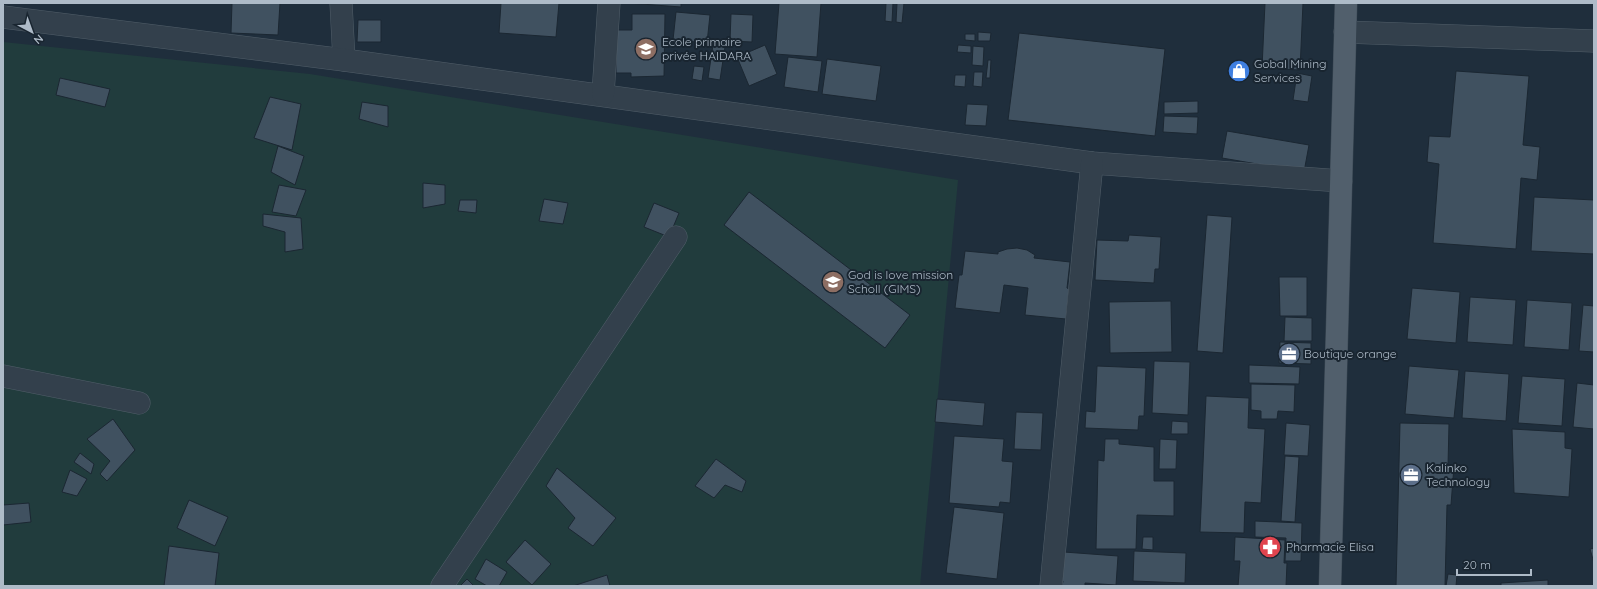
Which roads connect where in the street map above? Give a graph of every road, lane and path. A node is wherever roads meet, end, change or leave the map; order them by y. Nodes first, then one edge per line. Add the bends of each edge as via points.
1 (341, 3) edge
2 (609, 3) edge
3 (1346, 3) edge
4 (28, 11) edge
5 (3, 17) edge
6 (1345, 32) junction
7 (1594, 41) edge
8 (344, 60) junction
9 (603, 94) junction
10 (1092, 163) junction
11 (1341, 181) junction
12 (676, 237) dead end
13 (3, 376) edge
14 (139, 403) dead end
15 (442, 586) edge
16 (1051, 586) edge
17 (1330, 586) edge

1 - 8 street
2 - 9 street
3 - 6 main road
4 - 5 street
4 - 8 street
6 - 7 street
6 - 11 main road
8 - 9 street
9 - 10 street
10 - 11 street
10 - 16 street
11 - 17 main road
12 - 15 street
13 - 14 street

